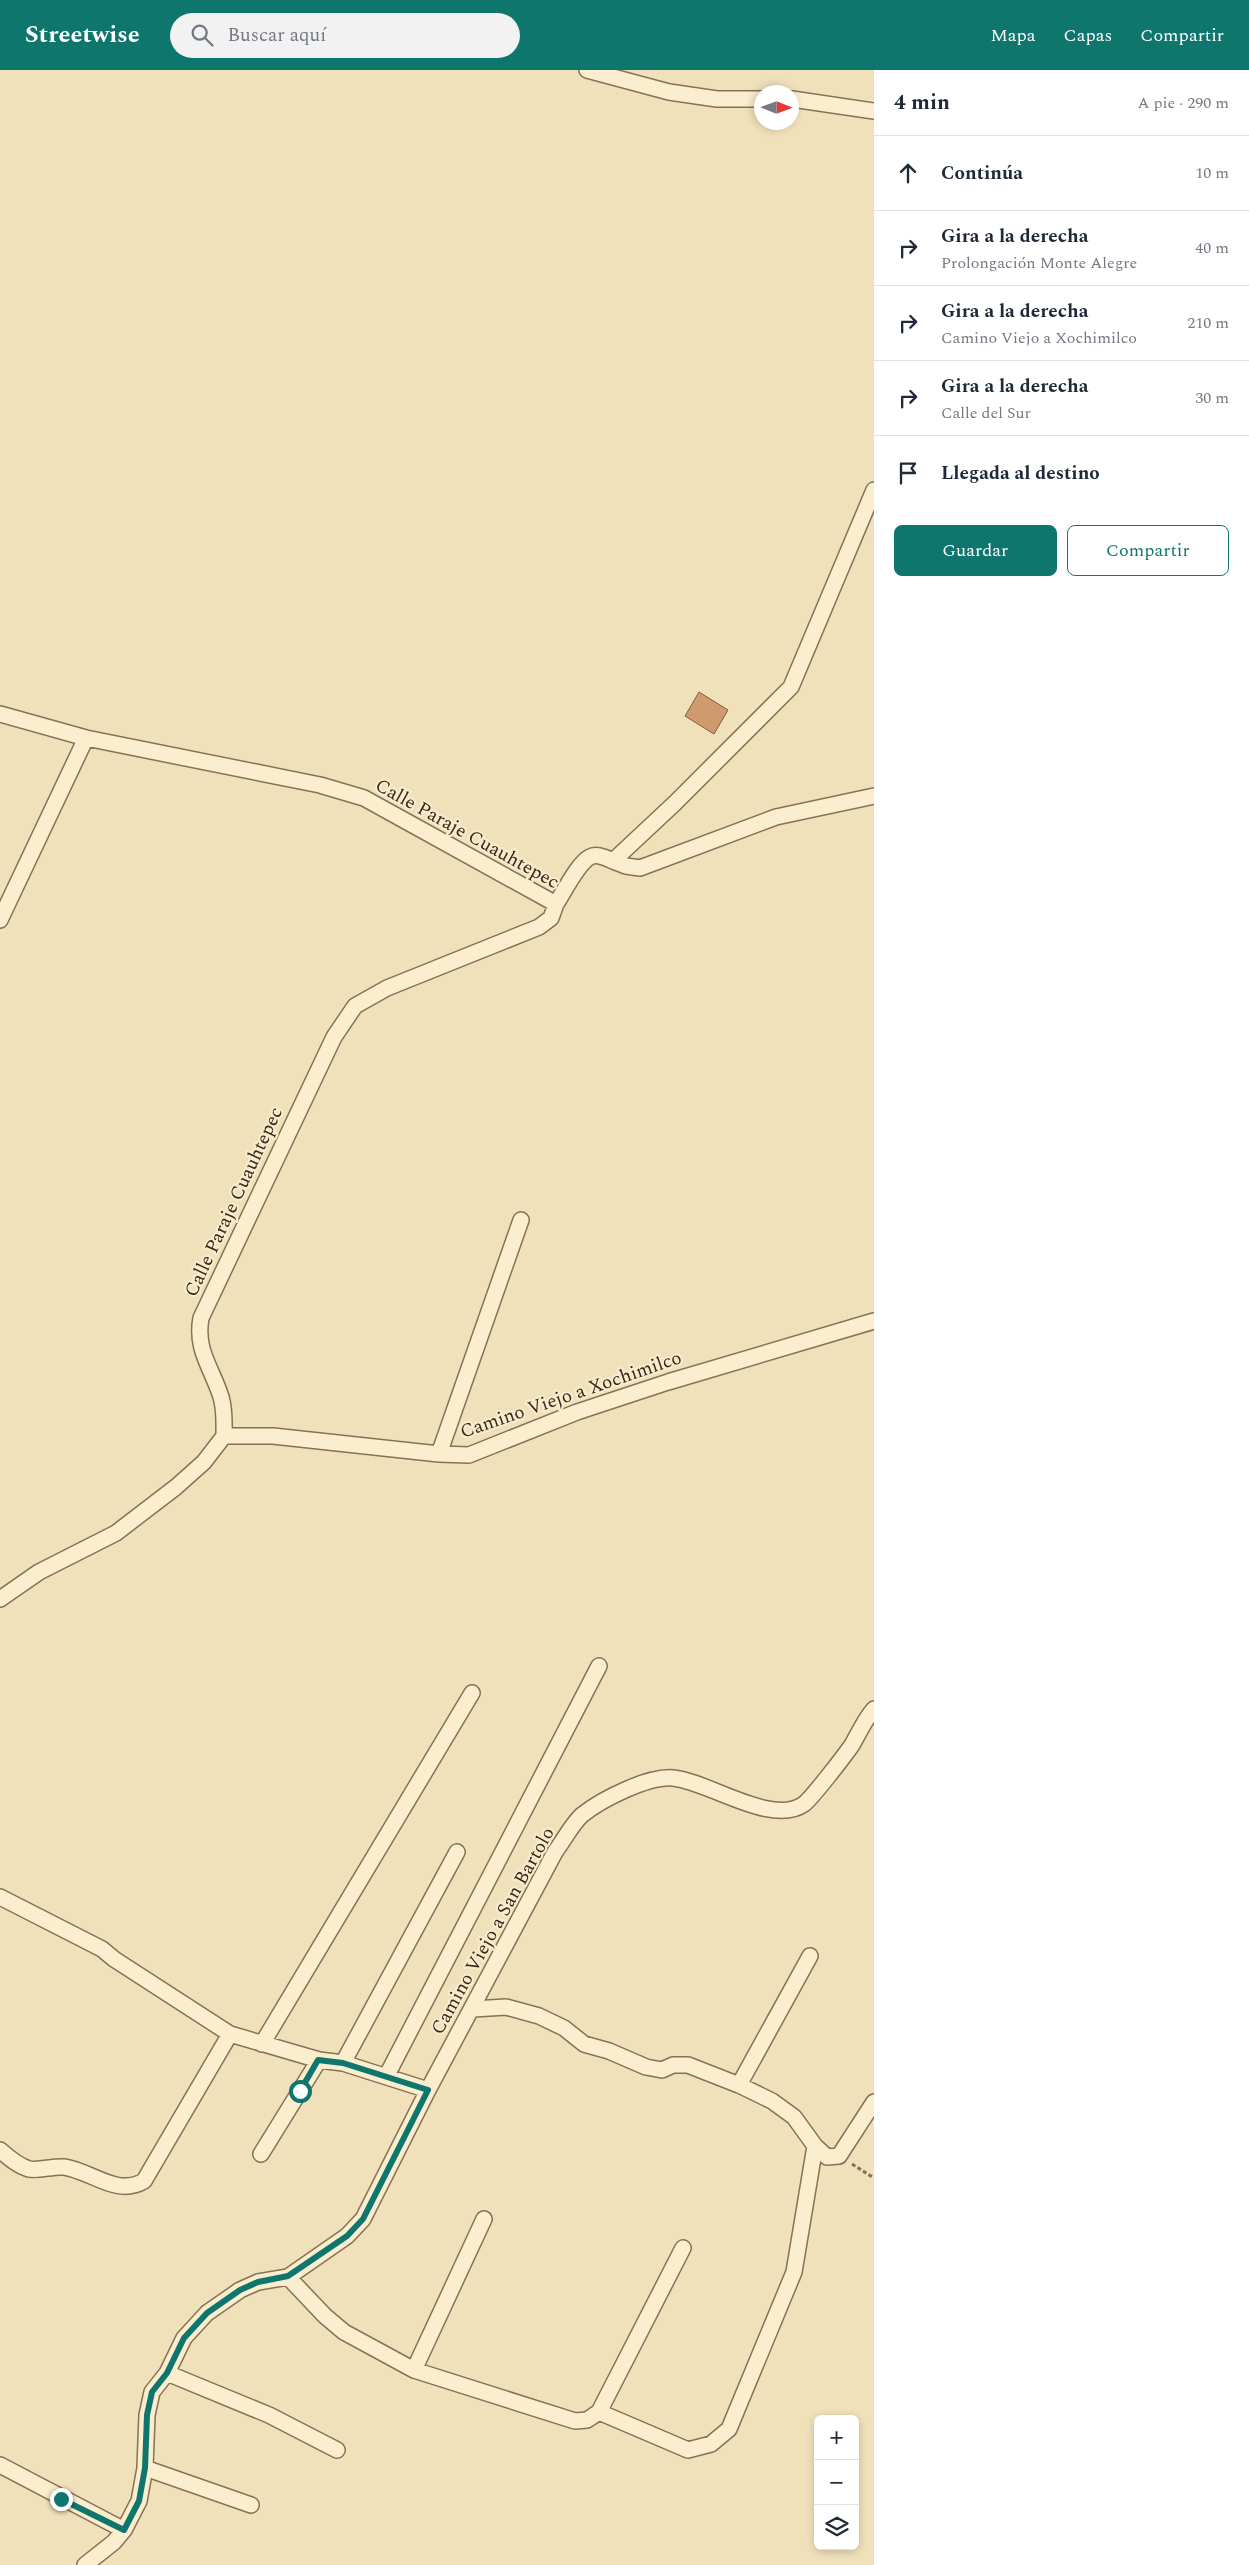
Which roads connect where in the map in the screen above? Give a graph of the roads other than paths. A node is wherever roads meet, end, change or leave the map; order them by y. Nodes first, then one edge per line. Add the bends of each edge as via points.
1 (587, 70) edge
2 (754, 99) edge
3 (799, 100) edge
4 (874, 111) edge
5 (874, 490) edge
6 (0, 714) edge
7 (86, 738) junction
8 (874, 796) edge
9 (613, 861) junction
10 (556, 904) junction
11 (0, 920) edge
12 (521, 1220) dead end
13 (874, 1321) edge
14 (224, 1436) junction
15 (439, 1454) junction
16 (0, 1599) edge
17 (599, 1666) dead end
18 (472, 1694) dead end
19 (874, 1709) edge
20 (456, 1852) dead end
21 (0, 1897) edge
22 (810, 1956) dead end
23 (473, 2009) junction
24 (230, 2034) junction
25 (262, 2044) junction
26 (318, 2060) junction
27 (343, 2063) junction
28 (387, 2075) junction
29 (739, 2086) junction
30 (428, 2090) junction
31 (874, 2102) edge
32 (815, 2146) junction
33 (0, 2150) edge
34 (261, 2154) dead end
35 (484, 2219) dead end
36 (683, 2248) dead end
37 (288, 2276) junction
38 (414, 2370) junction
39 (167, 2373) junction
40 (599, 2412) junction
41 (337, 2450) dead end
42 (0, 2465) edge
43 (145, 2468) junction
44 (251, 2505) dead end
45 (124, 2530) junction
46 (85, 2565) edge

1 - 2 street via 669,92 717,99
3 - 4 street
5 - 9 street via 791,687
6 - 7 street, Calle Paraje Cuauhtepec
7 - 10 street, Calle Paraje Cuauhtepec via 320,785 364,798
7 - 11 street
8 - 9 street via 776,817 640,868
9 - 10 street via 591,856 582,864
10 - 14 street, Calle Paraje Cuauhtepec via 551,918 539,927 387,988 356,1006 334,1037 201,1318 198,1335 221,1397
12 - 15 street
13 - 15 street, Camino Viejo a Xochimilco via 668,1382 577,1412 469,1454
14 - 15 street, Camino Viejo a Xochimilco via 273,1436
14 - 16 street via 204,1462 183,1481 116,1533 40,1572
17 - 28 street
18 - 25 street
19 - 23 street, Camino Viejo a San Bartolo via 851,1746 803,1804 783,1810 759,1808 692,1781 652,1779 610,1798 582,1816 555,1852
20 - 27 street
21 - 24 street via 102,1949
22 - 29 street
23 - 29 street via 506,2007 531,2014 564,2028 584,2044 646,2067 662,2070 673,2065 688,2065
23 - 30 street, Camino Viejo a San Bartolo
24 - 25 street
24 - 33 street via 144,2181 122,2187 67,2167 29,2169
25 - 26 street
26 - 27 street
26 - 34 street
27 - 28 street
28 - 30 street
29 - 32 street via 772,2101 794,2117
30 - 37 street via 363,2219 347,2236
31 - 32 street via 839,2156 827,2156
32 - 40 street via 794,2272 729,2429 710,2444 688,2450
35 - 38 street
36 - 40 street
37 - 38 street via 344,2332
37 - 39 street via 258,2282 240,2290 207,2313 184,2338
38 - 40 street via 575,2421 587,2420
39 - 41 street via 269,2415
39 - 43 street via 152,2392 148,2408
42 - 45 street
43 - 44 street
43 - 45 street via 139,2501
45 - 46 street

